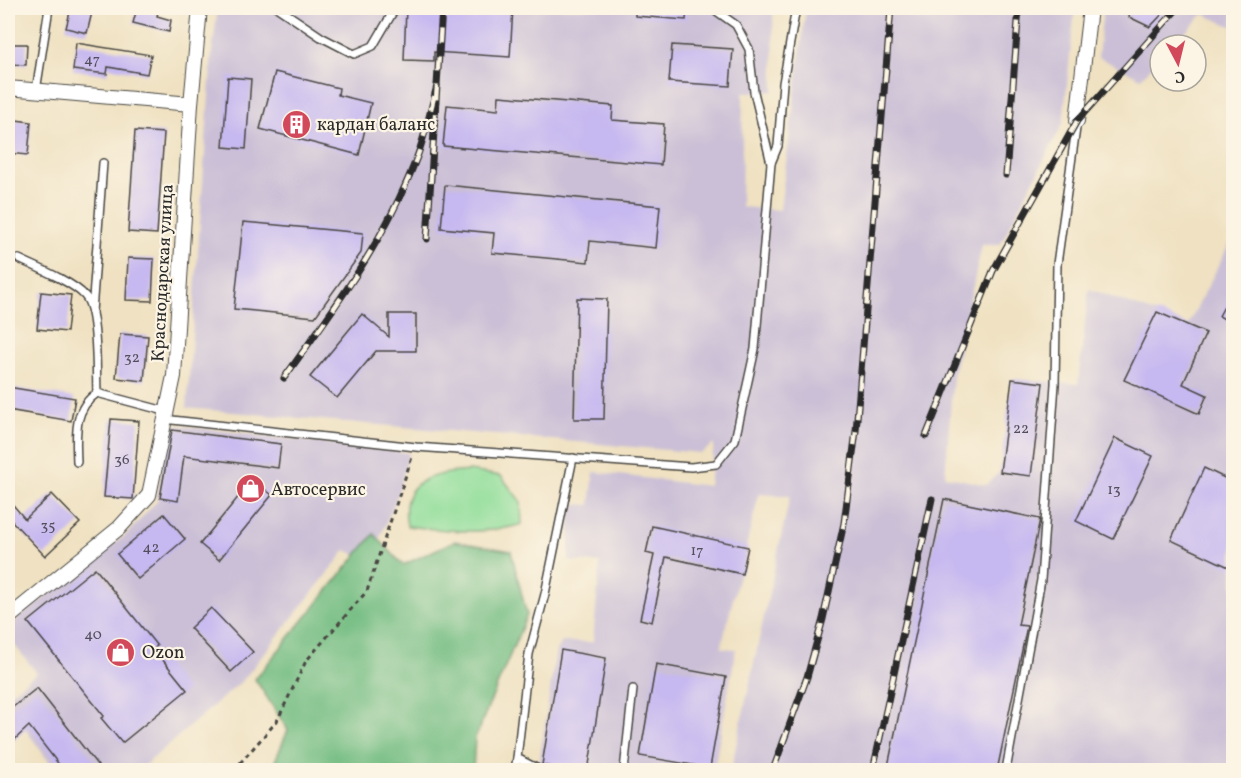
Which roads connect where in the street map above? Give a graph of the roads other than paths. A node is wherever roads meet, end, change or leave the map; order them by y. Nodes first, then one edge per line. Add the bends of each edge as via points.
1 (49, 8) edge
2 (200, 8) edge
3 (278, 8) edge
4 (392, 8) edge
5 (712, 8) edge
6 (796, 8) edge
7 (1090, 8) edge
8 (8, 88) edge
9 (36, 90) junction
10 (191, 104) junction
11 (1077, 121) joint
12 (104, 163) dead end
13 (771, 163) junction
14 (19, 260) dead end
15 (92, 314) junction
16 (97, 393) junction
17 (164, 415) junction
18 (573, 458) junction
19 (77, 462) dead end
20 (8, 618) edge
21 (633, 689) dead end
22 (517, 759) junction
23 (515, 771) edge
24 (540, 771) edge
25 (624, 771) edge
26 (1006, 771) edge

1 - 9 lane
2 - 10 street, Краснодарская улица
3 - 4 lane via 354,54 373,46
5 - 13 lane via 736,25 749,49 754,92
6 - 13 lane via 783,83 778,146
7 - 11 street
8 - 9 street
9 - 10 street
10 - 17 street, Краснодарская улица via 174,376
11 - 26 lane via 1057,264 1056,384 1041,580
12 - 15 lane
13 - 18 lane via 755,349 735,440 716,464 691,467
14 - 15 lane via 44,270 85,296
15 - 16 lane
16 - 17 lane
16 - 19 lane via 85,401 76,430
17 - 18 lane via 416,447
17 - 20 street, Краснодарская улица via 149,495 119,528
18 - 22 lane via 546,594 529,654
21 - 25 lane
22 - 23 lane
22 - 24 lane

